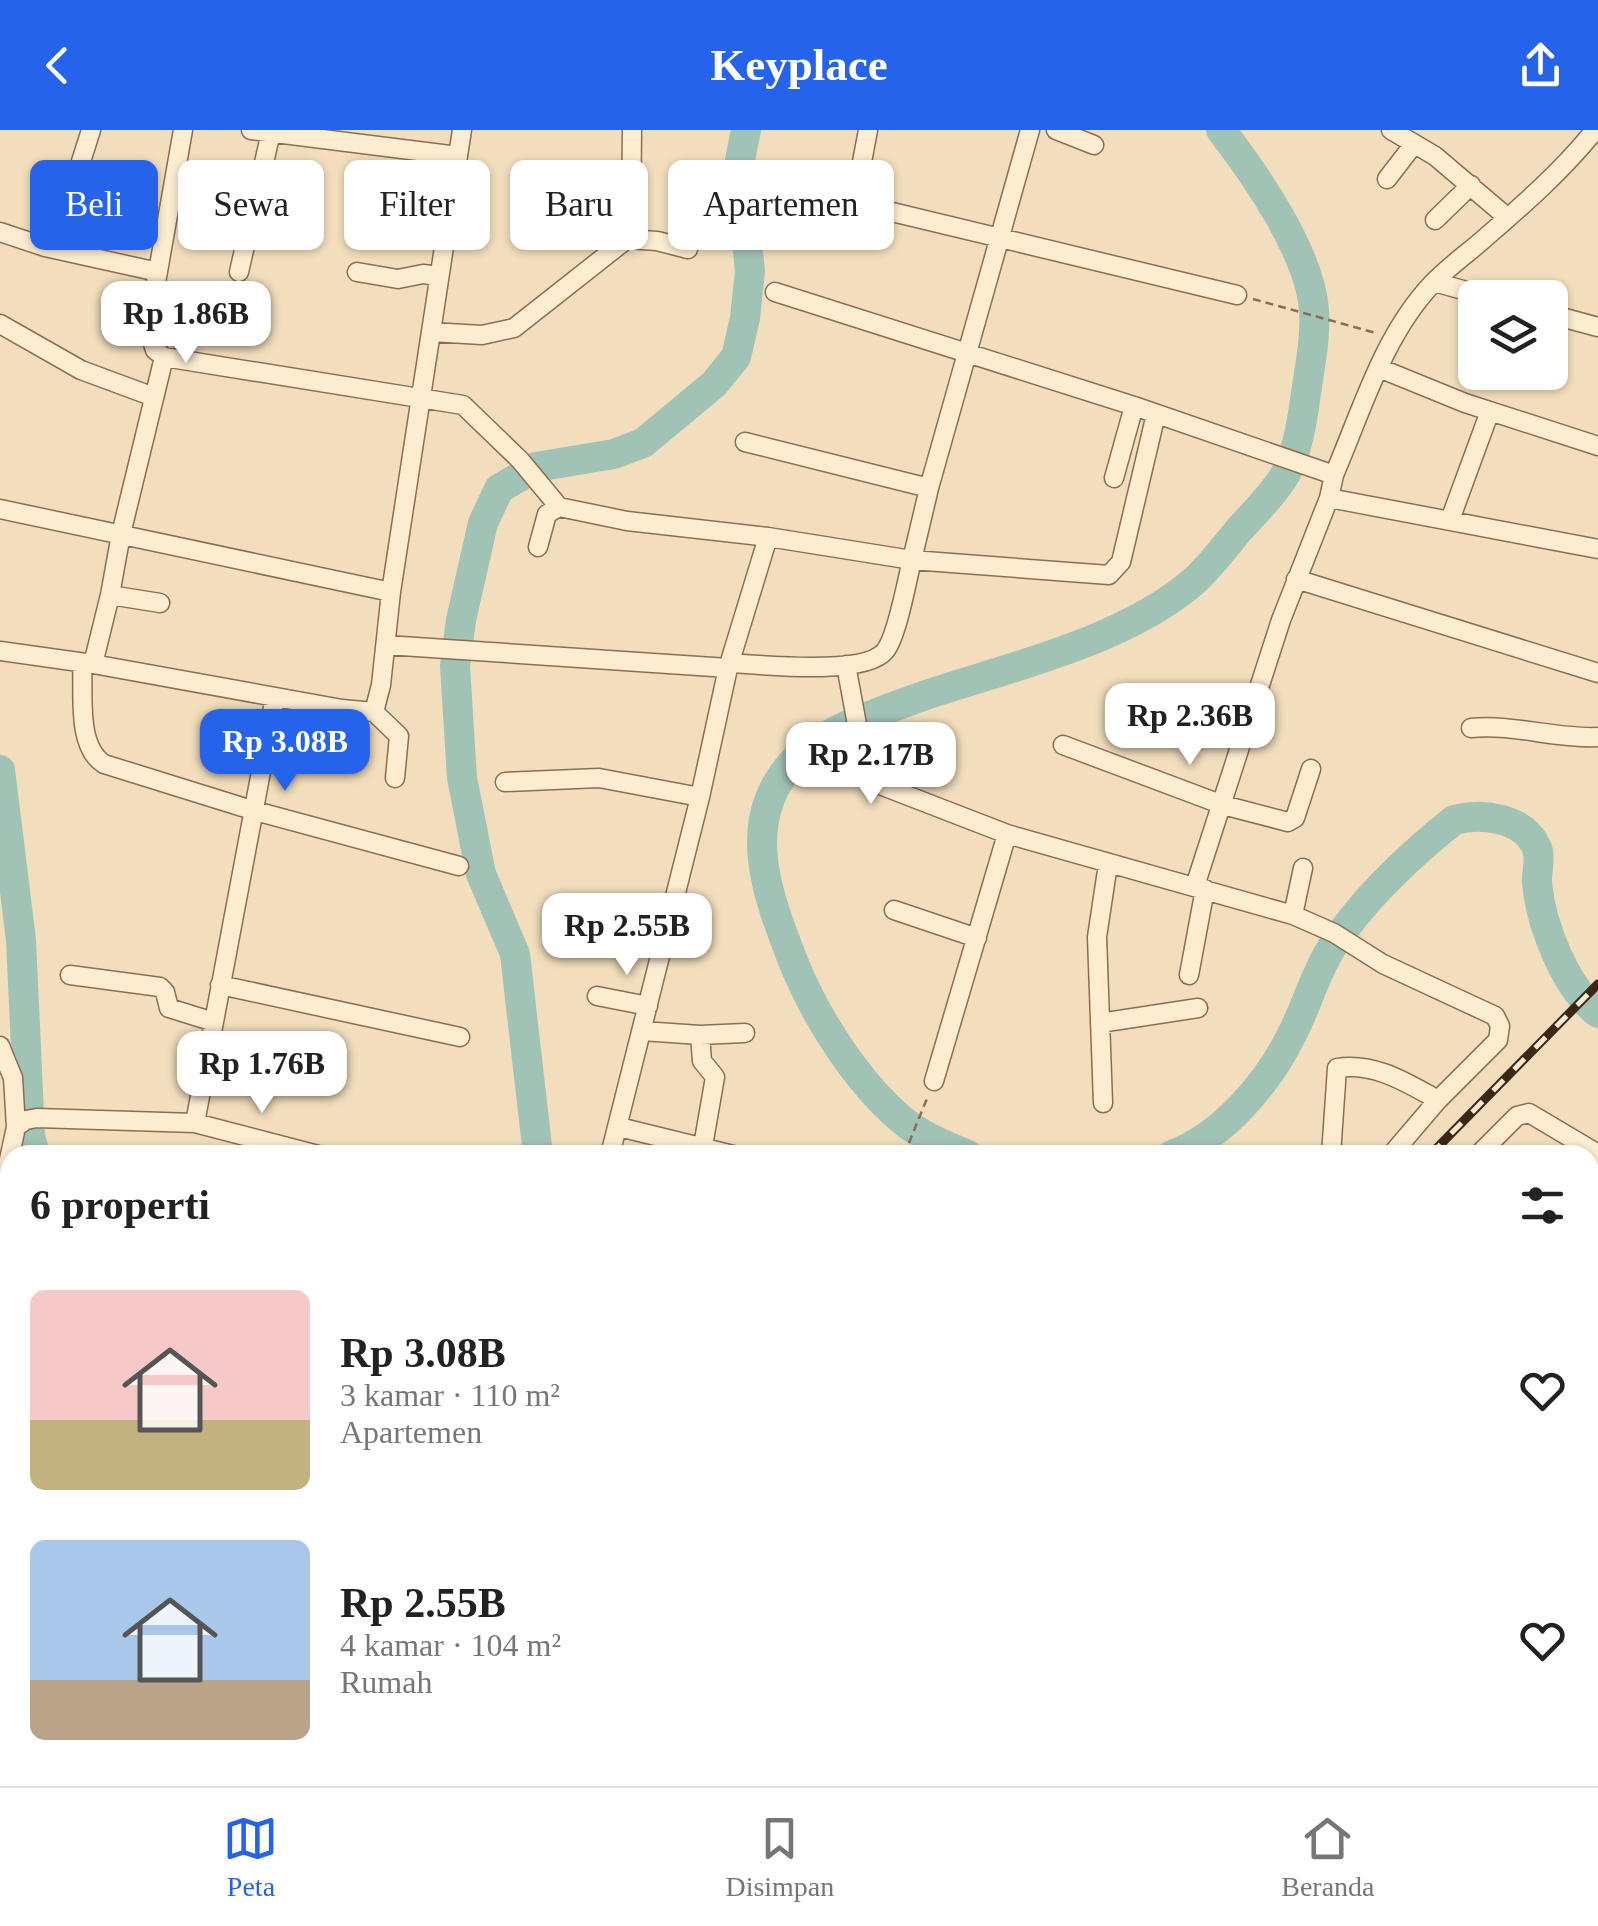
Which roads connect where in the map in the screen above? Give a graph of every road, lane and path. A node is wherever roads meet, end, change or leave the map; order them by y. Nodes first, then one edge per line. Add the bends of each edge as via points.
1 (91, 130) edge
2 (183, 130) edge
3 (462, 130) edge
4 (632, 130) edge
5 (868, 130) edge
6 (1030, 130) edge
7 (1056, 130) edge
8 (1391, 130) edge
9 (1594, 130) edge
10 (261, 131) edge
11 (1413, 138) edge
12 (1094, 145) dead end
13 (1578, 151) junction
14 (458, 156) junction
15 (82, 160) edge
16 (632, 160) edge
17 (1598, 162) edge
18 (1387, 179) dead end
19 (1472, 184) junction
20 (1508, 218) junction
21 (1435, 220) dead end
22 (0, 232) edge
23 (999, 237) junction
24 (30, 242) edge
25 (59, 250) edge
26 (614, 250) edge
27 (158, 272) junction
28 (239, 272) dead end
29 (357, 272) dead end
30 (438, 276) junction
31 (1434, 282) junction
32 (1458, 289) edge
33 (775, 292) dead end
34 (1238, 295) joint
35 (1568, 319) edge
36 (0, 324) edge
37 (1598, 327) edge
38 (431, 332) junction
39 (1393, 338) junction
40 (967, 354) junction
41 (164, 357) junction
42 (1379, 368) junction
43 (154, 397) junction
44 (422, 399) junction
45 (1134, 406) junction
46 (1490, 411) junction
47 (1156, 414) junction
48 (745, 442) dead end
49 (1598, 446) edge
50 (1334, 475) junction
51 (1114, 478) dead end
52 (929, 488) junction
53 (1329, 498) junction
54 (559, 507) junction
55 (0, 509) edge
56 (1450, 520) junction
57 (121, 534) junction
58 (768, 538) junction
59 (538, 547) dead end
60 (1598, 549) edge
61 (912, 560) junction
62 (1296, 579) junction
63 (391, 592) junction
64 (110, 595) junction
65 (160, 603) dead end
66 (386, 645) junction
67 (0, 651) edge
68 (88, 664) junction
69 (729, 665) junction
70 (846, 665) junction
71 (1598, 673) edge
72 (275, 697) junction
73 (374, 712) junction
74 (1472, 728) dead end
75 (1598, 737) edge
76 (1063, 745) dead end
77 (1311, 769) dead end
78 (395, 778) dead end
79 (504, 782) dead end
80 (700, 797) junction
81 (1223, 805) junction
82 (255, 811) junction
83 (1008, 834) junction
84 (1108, 864) junction
85 (459, 866) dead end
86 (1303, 868) dead end
87 (1200, 887) junction
88 (894, 910) dead end
89 (1293, 915) junction
90 (977, 938) junction
91 (70, 974) dead end
92 (1189, 975) dead end
93 (220, 985) junction
94 (597, 996) dead end
95 (648, 1006) junction
96 (1198, 1008) dead end
97 (214, 1022) junction
98 (1100, 1023) junction
99 (642, 1031) junction
100 (746, 1033) dead end
101 (700, 1035) junction
102 (460, 1037) dead end
103 (0, 1046) edge
104 (934, 1081) joint
105 (1438, 1100) junction
106 (1103, 1103) dead end
107 (195, 1122) junction
108 (619, 1127) junction
109 (16, 1128) junction
110 (12, 1145) edge
111 (267, 1145) edge
112 (613, 1145) edge
113 (698, 1145) edge
114 (702, 1145) edge
115 (908, 1145) edge
116 (1331, 1145) edge
117 (1400, 1145) edge
118 (1488, 1145) edge
119 (1583, 1145) edge

1 - 15 street
2 - 27 street
3 - 14 street
4 - 16 street
5 - 23 street via 857,199
6 - 23 street
7 - 12 street
8 - 11 street
9 - 13 street
10 - 14 street
10 - 28 street
11 - 18 street
11 - 19 street
13 - 17 street
13 - 20 street
14 - 30 street
19 - 20 street
19 - 21 street
20 - 31 street
22 - 24 street
23 - 34 street
23 - 40 street
25 - 27 street
26 - 38 street via 514,328 482,335
27 - 41 street via 148,328
29 - 30 street
30 - 38 street
31 - 32 street
31 - 39 street
33 - 40 street
34 - 39 path
35 - 37 street
36 - 43 street via 81,370
38 - 44 street
39 - 42 street
40 - 45 street
40 - 52 street
41 - 43 street
41 - 44 street
42 - 46 street
42 - 50 street
43 - 57 street
44 - 54 street via 472,412
44 - 63 street
45 - 47 street
45 - 51 street
46 - 49 street
46 - 56 street
47 - 50 street
47 - 61 street via 1115,572
48 - 52 street
50 - 53 street
52 - 61 street
53 - 56 street
53 - 62 street
54 - 58 street
54 - 59 street via 547,514
55 - 57 street
56 - 60 street
57 - 63 street
57 - 64 street
58 - 61 street
58 - 69 street
61 - 70 street via 887,649
62 - 71 street
62 - 81 street
63 - 66 street
64 - 65 street
64 - 68 street
66 - 69 street
66 - 73 street
67 - 68 street
68 - 72 street
68 - 82 street via 87,743 95,758
69 - 70 street
69 - 80 street
70 - 83 street via 866,772 875,782
72 - 73 street
72 - 82 street
73 - 78 street via 398,736
74 - 75 street
76 - 81 street
77 - 81 street via 1291,822
79 - 80 street via 598,778
80 - 95 street
81 - 87 street
82 - 85 street
82 - 93 street
83 - 84 street
83 - 90 street
84 - 87 street
84 - 98 street via 1097,926
86 - 89 street
87 - 89 street
87 - 92 street
88 - 90 street
89 - 105 street via 1498,1020 1498,1040
90 - 104 street
91 - 97 street via 160,986 169,1008
93 - 97 street
93 - 102 street
94 - 95 street
95 - 99 street
96 - 98 street
97 - 107 street
98 - 106 street
99 - 101 street
99 - 108 street
100 - 101 street
101 - 114 street via 702,1061 714,1077
103 - 109 street via 13,1078
104 - 115 path
105 - 116 street via 1395,1076 1338,1068
105 - 117 street
107 - 109 street via 37,1118
107 - 111 street
108 - 112 street
108 - 113 street
109 - 110 street
118 - 119 street via 1517,1116 1530,1113

